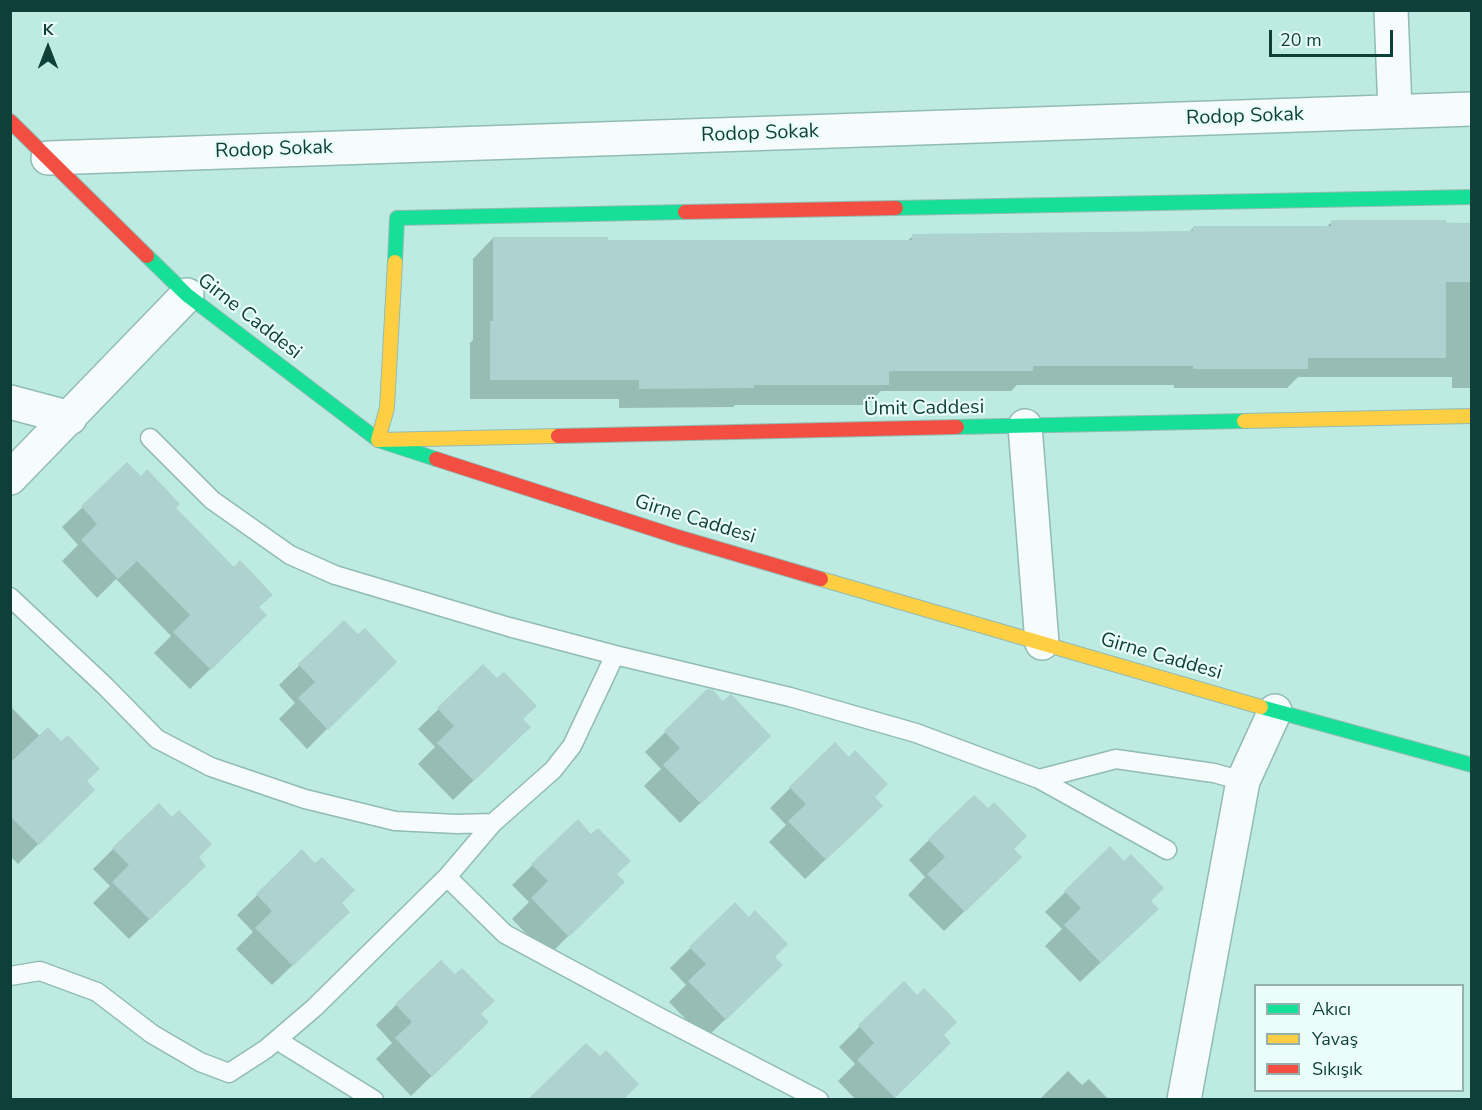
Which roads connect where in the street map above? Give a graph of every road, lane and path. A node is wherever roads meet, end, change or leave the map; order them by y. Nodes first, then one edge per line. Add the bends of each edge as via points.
1 (1392, 10) edge
2 (1472, 109) edge
3 (1395, 111) junction
4 (10, 122) edge
5 (48, 158) junction
6 (1472, 196) edge
7 (188, 295) junction
8 (10, 402) edge
9 (1472, 416) edge
10 (69, 418) junction
11 (1025, 426) junction
12 (150, 438) dead end
13 (378, 440) junction
14 (10, 478) edge
15 (10, 597) edge
16 (1042, 643) junction
17 (615, 655) junction
18 (1275, 711) junction
19 (1472, 765) edge
20 (1039, 779) junction
21 (1243, 782) junction
22 (493, 823) junction
23 (1167, 850) dead end
24 (447, 877) junction
25 (10, 976) edge
26 (277, 1040) junction
27 (374, 1100) edge
28 (819, 1100) edge
29 (1184, 1100) edge

1 - 3 street
2 - 3 street, Rodop Sokak
3 - 5 street, Rodop Sokak
4 - 5 street, Girne Caddesi
5 - 7 street, Girne Caddesi
6 - 13 street via 397,218 387,408
7 - 10 street
7 - 13 street, Girne Caddesi
8 - 10 street
9 - 11 street, Ümit Caddesi
10 - 14 street
11 - 13 street, Ümit Caddesi
11 - 16 street
12 - 17 lane via 212,500 290,555 335,575
13 - 16 street, Girne Caddesi via 678,537
15 - 22 lane via 157,739 211,767 305,799 395,821
16 - 18 street, Girne Caddesi
17 - 20 lane via 790,697 916,733
17 - 22 lane via 572,746 553,770
18 - 19 street, Girne Caddesi
18 - 21 street
20 - 21 lane via 1116,759 1214,773
20 - 23 lane
21 - 29 street
22 - 24 lane
24 - 26 lane
24 - 28 lane via 505,934
25 - 26 lane via 40,971 97,992 152,1034 200,1062 229,1073
26 - 27 lane

